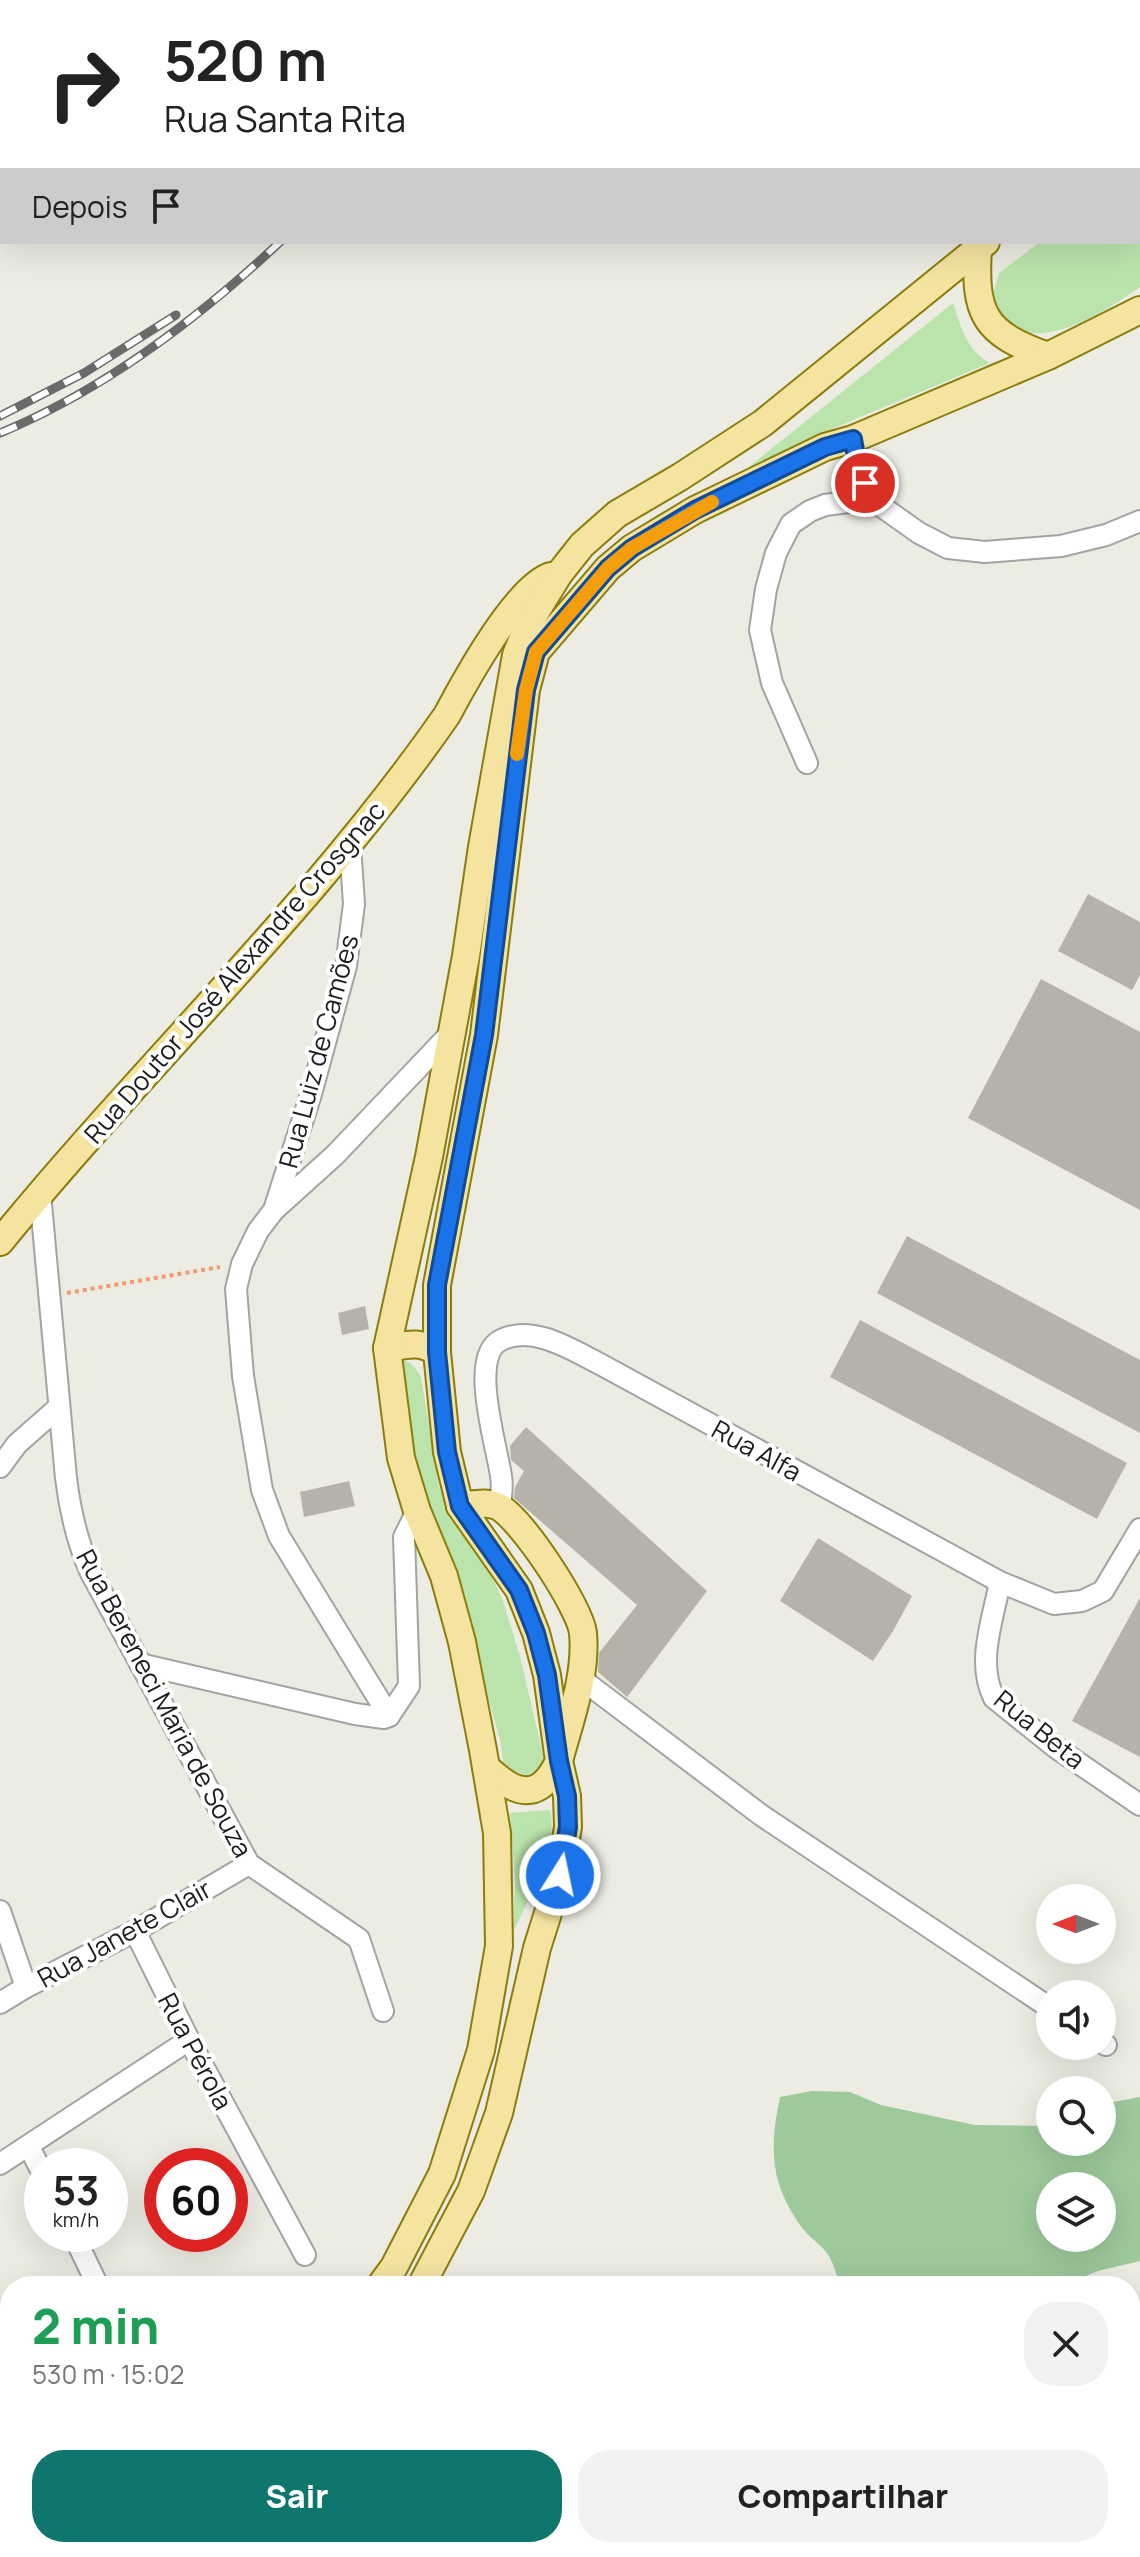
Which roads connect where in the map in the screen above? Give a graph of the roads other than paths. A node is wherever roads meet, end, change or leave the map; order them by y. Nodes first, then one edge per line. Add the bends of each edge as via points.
1 (982, 245) edge
2 (1140, 310) edge
3 (1048, 356) junction
4 (853, 439) junction
5 (871, 499) junction
6 (1140, 521) edge
7 (559, 574) junction
8 (458, 694) junction
9 (506, 703) junction
10 (807, 763) dead end
11 (350, 844) junction
12 (451, 1033) junction
13 (40, 1193) junction
14 (274, 1210) junction
15 (0, 1242) edge
16 (387, 1348) junction
17 (437, 1352) junction
18 (59, 1407) junction
19 (0, 1467) edge
20 (460, 1506) junction
21 (500, 1507) junction
22 (417, 1511) junction
23 (1140, 1529) edge
24 (494, 1554) junction
25 (1000, 1582) junction
26 (560, 1585) junction
27 (140, 1664) junction
28 (580, 1678) junction
29 (389, 1716) junction
30 (559, 1761) junction
31 (486, 1767) junction
32 (1140, 1805) edge
33 (249, 1864) junction
34 (0, 1911) edge
35 (135, 1931) junction
36 (26, 1987) junction
37 (1036, 1999) edge
38 (0, 2003) edge
39 (383, 2011) dead end
40 (189, 2040) junction
41 (29, 2147) joint
42 (0, 2164) edge
43 (82, 2252) edge
44 (305, 2255) dead end
45 (93, 2276) edge
46 (387, 2276) edge
47 (426, 2276) edge

1 - 3 main road via 976,283 980,307 1003,336
1 - 7 main road via 763,423 617,514
2 - 3 main road
3 - 4 main road
4 - 5 street
4 - 17 main road via 825,447 695,510 632,548 608,568 536,652 526,690 484,1035 437,1285
5 - 6 street via 948,548 985,552 1061,546
5 - 10 street via 825,505 791,524 766,589 760,630 772,683
7 - 8 main road, Rua Doutor José Alexandre Crosgnac via 545,578 512,610
7 - 9 main road via 529,623
8 - 9 main road via 490,695
8 - 11 main road, Rua Doutor José Alexandre Crosgnac via 430,740
9 - 12 main road
11 - 13 main road, Rua Doutor José Alexandre Crosgnac
11 - 14 street, Rua Luiz de Camões via 354,904 346,966
12 - 14 street via 335,1155
12 - 16 main road
13 - 15 main road, Rua Doutor José Alexandre Crosgnac
13 - 18 street, Rua Bereneci Maria de Souza
14 - 29 street via 242,1264 236,1289 243,1376 262,1490 279,1536
16 - 17 main road via 415,1344
16 - 22 main road via 401,1458
17 - 20 main road via 447,1452
18 - 19 street via 17,1444
18 - 27 street, Rua Bereneci Maria de Souza via 79,1545
20 - 21 main road
20 - 24 main road
21 - 25 street, Rua Alfa via 502,1479 484,1377 487,1355 508,1336 538,1336 600,1364
21 - 26 main road
22 - 29 street via 404,1537 409,1686
22 - 31 main road via 444,1576 462,1642
23 - 25 street, Rua Alfa via 1103,1591 1082,1601 1054,1604
24 - 26 main road
24 - 30 main road via 519,1590 536,1633
25 - 32 street, Rua Beta via 984,1669 994,1698
26 - 28 main road via 583,1633
27 - 29 street via 355,1714
27 - 33 street, Rua Bereneci Maria de Souza
28 - 30 main road
28 - 37 street via 761,1815
30 - 31 main road via 545,1783 533,1789 514,1789
30 - 47 main road via 568,1827 560,1875 537,1948 499,2113 471,2191
31 - 46 main road via 497,1833 499,1946 481,2050 442,2174
33 - 35 street, Rua Janete Clair
33 - 39 street, Rua Bereneci Maria de Souza via 359,1939
34 - 36 street
35 - 36 street, Rua Janete Clair
35 - 40 street, Rua Pérola
36 - 38 street, Rua Janete Clair
40 - 41 street
40 - 44 street, Rua Pérola
41 - 42 street
43 - 45 street

